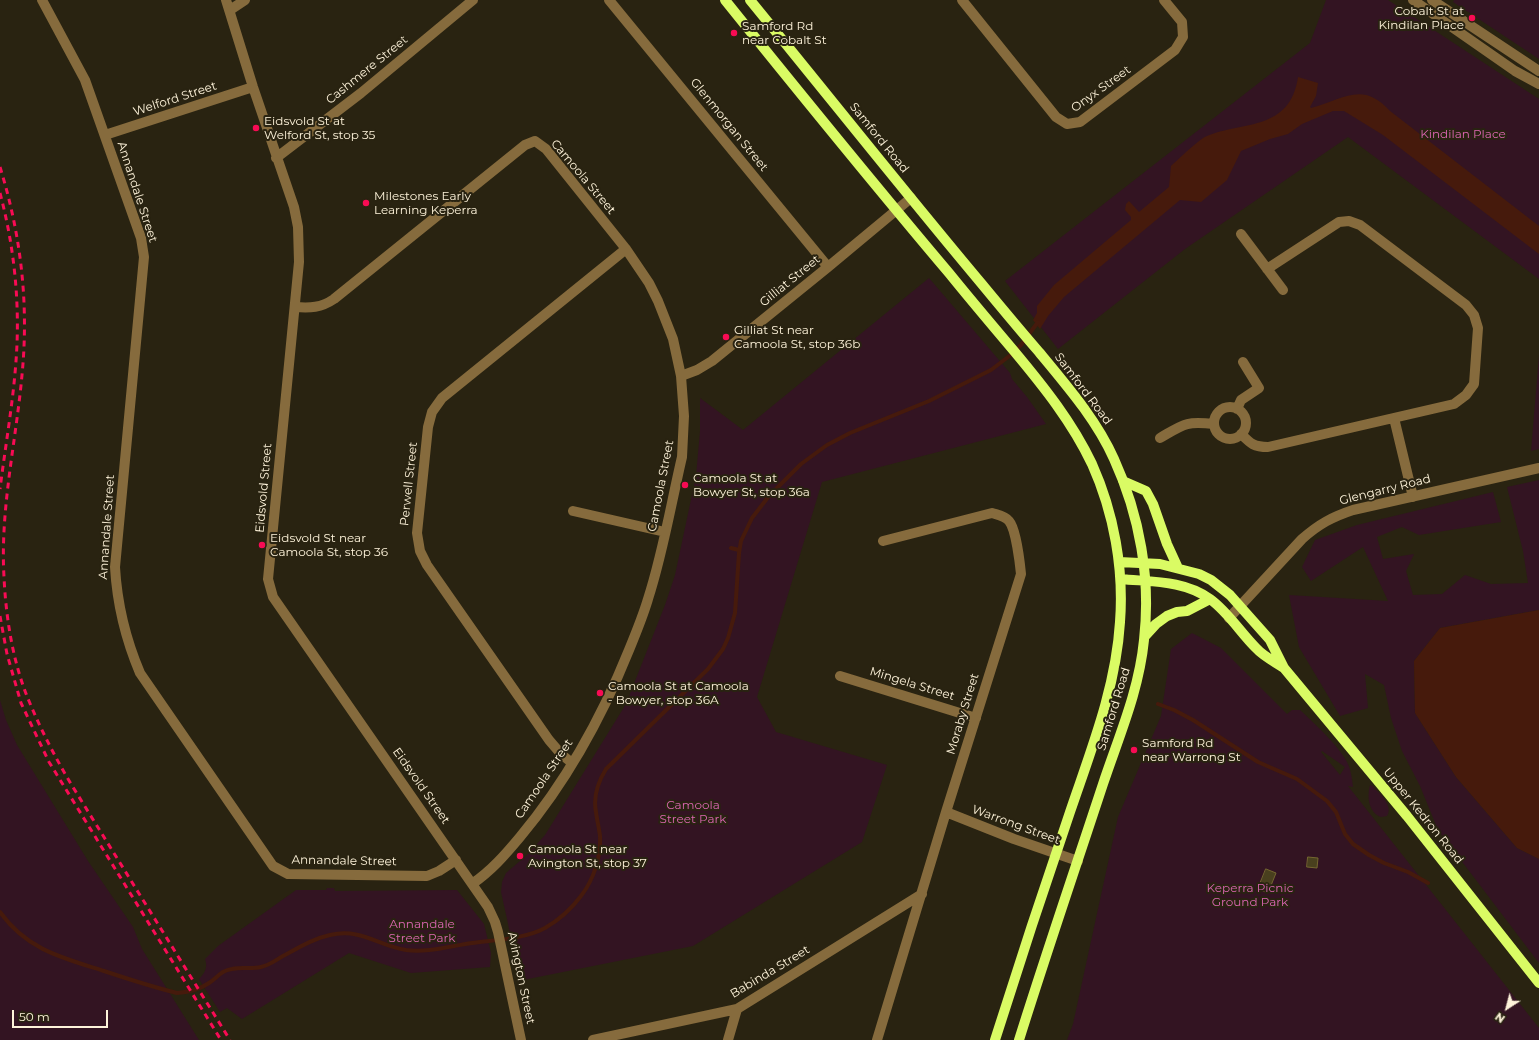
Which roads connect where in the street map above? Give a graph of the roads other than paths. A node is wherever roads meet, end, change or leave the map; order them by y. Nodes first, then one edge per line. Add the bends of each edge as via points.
1 (42, 0) edge
2 (226, 0) edge
3 (245, 0) edge
4 (473, 0) edge
5 (608, 0) edge
6 (725, 0) edge
7 (750, 0) edge
8 (962, 0) edge
9 (1164, 0) edge
10 (1432, 0) edge
11 (1420, 2) edge
12 (230, 10) junction
13 (1539, 71) edge
14 (1539, 84) edge
15 (253, 87) junction
16 (105, 135) junction
17 (276, 158) junction
18 (911, 198) junction
19 (896, 210) junction
20 (1241, 234) dead end
21 (626, 249) junction
22 (828, 267) junction
23 (1267, 269) junction
24 (1283, 290) dead end
25 (295, 307) junction
26 (1243, 362) dead end
27 (681, 376) junction
28 (1237, 409) junction
29 (1394, 418) junction
30 (1214, 424) junction
31 (1241, 434) junction
32 (1160, 438) dead end
33 (1539, 468) edge
34 (1123, 481) junction
35 (1413, 497) junction
36 (573, 511) dead end
37 (665, 532) junction
38 (883, 542) dead end
39 (1119, 562) junction
40 (1144, 563) junction
41 (1178, 568) junction
42 (1121, 579) junction
43 (1146, 581) junction
44 (1210, 599) junction
45 (1240, 605) junction
46 (1229, 618) junction
47 (1145, 636) junction
48 (1284, 668) junction
49 (840, 676) dead end
50 (976, 718) junction
51 (572, 763) junction
52 (946, 812) junction
53 (1056, 853) junction
54 (456, 860) junction
55 (1078, 861) junction
56 (472, 884) junction
57 (922, 894) junction
58 (495, 922) joint
59 (1539, 983) edge
60 (737, 1008) junction
61 (521, 1040) edge
62 (593, 1040) edge
63 (728, 1040) edge
64 (877, 1040) edge
65 (995, 1040) edge
66 (1019, 1040) edge

1 - 16 street, Annandale Street via 85,80
2 - 12 street, Eidsvold Street
3 - 12 street
4 - 17 street, Cashmere Street via 361,93
5 - 22 street, Glenmorgan Street
6 - 19 main road, Samford Road
7 - 18 main road, Samford Road
8 - 9 street, Onyx Street via 1056,117 1067,124 1080,122 1175,50 1183,37 1182,22
10 - 13 street
11 - 14 street via 1516,71
12 - 15 street, Eidsvold Street
15 - 16 street, Welford Street
15 - 17 street, Eidsvold Street
16 - 54 street, Annandale Street via 141,238 144,257 115,567 116,588 132,655 140,673 273,866 288,874 427,876
17 - 25 street, Eidsvold Street via 294,207 298,227
18 - 19 street, Gilliat Street
18 - 34 main road, Samford Road via 1066,384 1096,425 1114,457
19 - 22 street, Gilliat Street
19 - 39 main road, Samford Road via 1023,362 1075,432 1092,464 1110,515
20 - 23 street
21 - 25 street, Camoola Street via 546,149 535,141 524,145 331,302 319,307
21 - 27 street, Camoola Street via 649,283 661,308
21 - 51 street, Perwell Street via 442,398 432,412 428,426 417,533 420,551 427,565 549,740
22 - 27 street, Gilliat Street via 712,361
23 - 24 street
23 - 29 street via 1339,222 1349,221 1360,225 1466,305 1474,315 1478,328 1474,384 1466,395 1454,404
25 - 54 street, Eidsvold Street via 268,580 273,597
26 - 28 street via 1259,388 1241,400
27 - 37 street, Camoola Street via 684,416 682,457
28 - 30 street via 1223,408 1216,415
28 - 31 street via 1246,421
29 - 31 street via 1268,447 1258,447
29 - 35 street
30 - 31 street via 1224,438 1230,439
30 - 32 street via 1184,424
33 - 35 street, Glengarry Road
34 - 40 main road, Samford Road via 1136,522
34 - 41 main road via 1146,491
35 - 45 street, Glengarry Road via 1353,510 1323,522 1288,554
36 - 37 street
37 - 51 street, Camoola Street via 649,598 637,631 607,701
38 - 50 street, Moraby Street via 992,513 1010,522 1020,556 1020,574
39 - 40 main road, Upper Kedron Road
39 - 42 main road, Samford Road
40 - 41 main road, Upper Kedron Road
40 - 43 main road, Samford Road
41 - 45 main road, Upper Kedron Road via 1211,580
42 - 43 main road, Upper Kedron Road
42 - 53 main road, Samford Road via 1120,623 1113,676
43 - 44 main road, Upper Kedron Road via 1182,586
43 - 47 main road, Samford Road
44 - 46 main road, Upper Kedron Road
44 - 47 main road via 1187,612 1167,616
45 - 46 street, Glengarry Road
45 - 48 main road, Upper Kedron Road via 1270,640
46 - 48 main road, Upper Kedron Road via 1257,650
47 - 55 main road, Samford Road via 1135,692
48 - 59 main road, Upper Kedron Road via 1407,816
49 - 50 street, Mingela Street
50 - 52 street, Moraby Street
51 - 56 street, Camoola Street via 528,827 490,871
52 - 53 street, Warrong Street
52 - 57 street, Moraby Street
53 - 55 street, Warrong Street
53 - 65 main road, Samford Road
54 - 56 street, Eidsvold Street
55 - 66 main road, Samford Road
56 - 58 street, Eidsvold Street
57 - 60 street, Babinda Street
57 - 64 street, Moraby Street
58 - 61 street, Avington Street
60 - 62 street, Babinda Street
60 - 63 street

